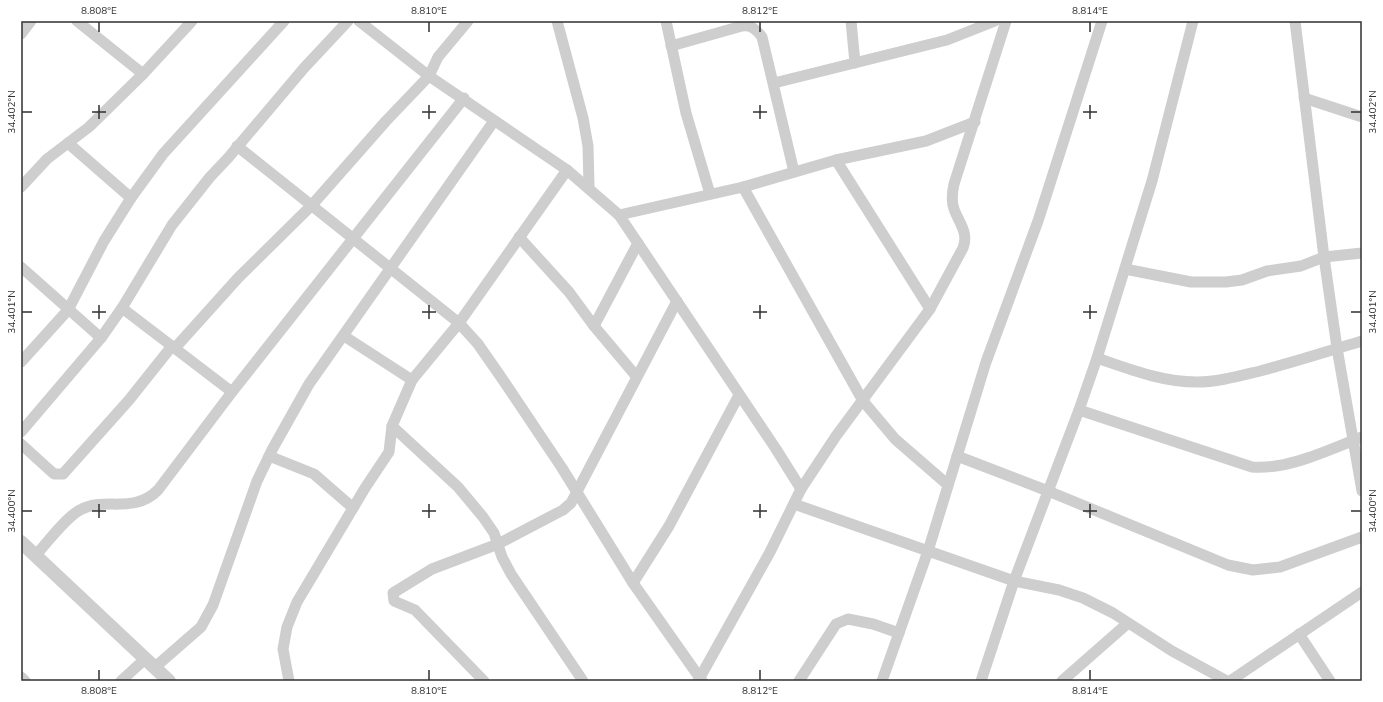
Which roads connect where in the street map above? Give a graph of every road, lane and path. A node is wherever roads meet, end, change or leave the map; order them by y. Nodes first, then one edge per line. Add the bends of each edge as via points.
1 (31, 21) edge
2 (76, 21) edge
3 (192, 21) edge
4 (284, 21) edge
5 (348, 21) edge
6 (359, 21) edge
7 (468, 21) edge
8 (557, 21) edge
9 (666, 21) edge
10 (851, 21) edge
11 (995, 21) edge
12 (1006, 21) edge
13 (1102, 21) edge
14 (1193, 21) edge
15 (1295, 21) edge
16 (21, 34) edge
17 (671, 46) junction
18 (855, 63) junction
19 (143, 74) junction
20 (429, 76) junction
21 (774, 84) junction
22 (464, 98) junction
23 (1304, 98) junction
24 (1362, 118) edge
25 (494, 121) junction
26 (975, 122) junction
27 (68, 143) junction
28 (237, 146) junction
29 (836, 160) junction
30 (567, 170) junction
31 (794, 172) junction
32 (21, 187) edge
33 (588, 187) junction
34 (743, 187) junction
35 (710, 194) junction
36 (131, 198) junction
37 (312, 205) junction
38 (619, 215) junction
39 (519, 237) junction
40 (352, 238) junction
41 (638, 243) junction
42 (1362, 253) edge
43 (1324, 257) junction
44 (21, 267) edge
45 (392, 268) junction
46 (1125, 269) junction
47 (677, 301) junction
48 (122, 308) junction
49 (930, 309) junction
50 (68, 310) junction
51 (459, 323) junction
52 (594, 326) junction
53 (344, 336) junction
54 (101, 338) junction
55 (1362, 341) edge
56 (173, 347) junction
57 (1337, 348) junction
58 (1096, 358) junction
59 (21, 362) edge
60 (636, 376) junction
61 (412, 380) junction
62 (232, 392) junction
63 (739, 394) junction
64 (862, 402) junction
65 (1079, 410) junction
66 (392, 426) junction
67 (21, 432) edge
68 (1358, 439) edge
69 (21, 444) edge
70 (269, 456) junction
71 (957, 456) junction
72 (948, 485) junction
73 (801, 489) junction
74 (1048, 491) junction
75 (1362, 491) edge
76 (577, 492) junction
77 (794, 504) junction
78 (353, 508) junction
79 (1362, 537) edge
80 (21, 542) edge
81 (498, 544) junction
82 (928, 551) junction
83 (35, 556) junction
84 (1014, 580) junction
85 (633, 583) junction
86 (1362, 592) edge
87 (1128, 623) junction
88 (899, 633) junction
89 (1299, 634) junction
90 (150, 663) junction
91 (21, 677) edge
92 (700, 680) edge
93 (25, 681) edge
94 (121, 681) edge
95 (169, 681) edge
96 (289, 681) edge
97 (484, 681) edge
98 (583, 681) edge
99 (799, 681) edge
100 (882, 681) edge
101 (981, 681) edge
102 (1062, 681) edge
103 (1227, 681) edge
104 (1230, 681) edge
105 (1330, 681) edge

1 - 16 street
2 - 19 street
3 - 19 street
4 - 36 street via 163,154
5 - 28 street
6 - 20 street
7 - 20 street via 438,57
8 - 33 street via 583,118 588,146
9 - 17 street
10 - 18 street
11 - 18 street via 948,40
12 - 26 street
13 - 71 street via 1038,221 986,362
14 - 46 street via 1152,181
15 - 23 street
17 - 21 street via 748,25 757,30 762,37
17 - 35 street via 686,113
18 - 21 street
19 - 27 street via 89,127
20 - 22 street
20 - 37 street
21 - 31 street
22 - 25 street
22 - 40 street via 413,165
23 - 24 street
23 - 43 street
25 - 30 street
25 - 45 street
26 - 29 street via 926,141
26 - 49 street via 952,193 954,209 964,231 965,243
27 - 32 street via 47,159
27 - 36 street
28 - 37 street
28 - 48 street via 172,225
29 - 31 street
29 - 49 street
30 - 33 street
30 - 39 street
31 - 34 street
33 - 38 street
34 - 35 street
34 - 64 street
35 - 38 street
36 - 50 street via 104,241
37 - 40 street
37 - 56 street
38 - 41 street
39 - 51 street
39 - 52 street via 569,292
40 - 45 street
40 - 62 street
41 - 47 street
41 - 52 street
42 - 43 street
43 - 46 street via 1301,266 1267,271 1242,280 1226,282 1191,282
43 - 57 street
44 - 50 street
45 - 51 street
45 - 53 street
46 - 58 street
47 - 60 street
47 - 63 street
48 - 54 street
48 - 56 street
49 - 64 street
50 - 54 street
50 - 59 street
51 - 61 street
51 - 76 street via 478,344
52 - 60 street
53 - 61 street
53 - 70 street via 309,384
54 - 67 street
55 - 57 street
56 - 62 street
56 - 69 street via 63,474 54,474
57 - 58 street via 1250,373 1216,381 1196,382 1141,373
57 - 68 street
58 - 65 street
60 - 76 street
61 - 66 street
62 - 83 street via 151,497 133,503 94,506 80,510
63 - 73 street
63 - 85 street via 672,519
64 - 72 street via 895,439
64 - 73 street
65 - 68 street via 1252,467 1284,465
65 - 74 street
66 - 78 street via 389,452
66 - 81 street via 458,487 483,517
68 - 75 street
70 - 78 street via 314,474
70 - 90 street via 257,481 206,621
71 - 72 street
71 - 74 street
72 - 82 street
73 - 77 street
74 - 79 street via 1228,565 1253,570 1280,567
74 - 84 street
76 - 81 street via 571,503 563,510
76 - 85 street
77 - 82 street
77 - 92 street
78 - 96 street via 297,602 283,649
80 - 83 street
81 - 97 street via 432,569 392,593 394,601 415,610
81 - 98 street via 511,574
82 - 84 street
82 - 88 street
83 - 90 street
84 - 87 street via 1083,598
84 - 101 street
85 - 92 street
86 - 89 street
87 - 102 street
87 - 103 street
88 - 99 street via 848,619 836,624
88 - 100 street
89 - 104 street
89 - 105 street
90 - 94 street
90 - 95 street
91 - 93 street

